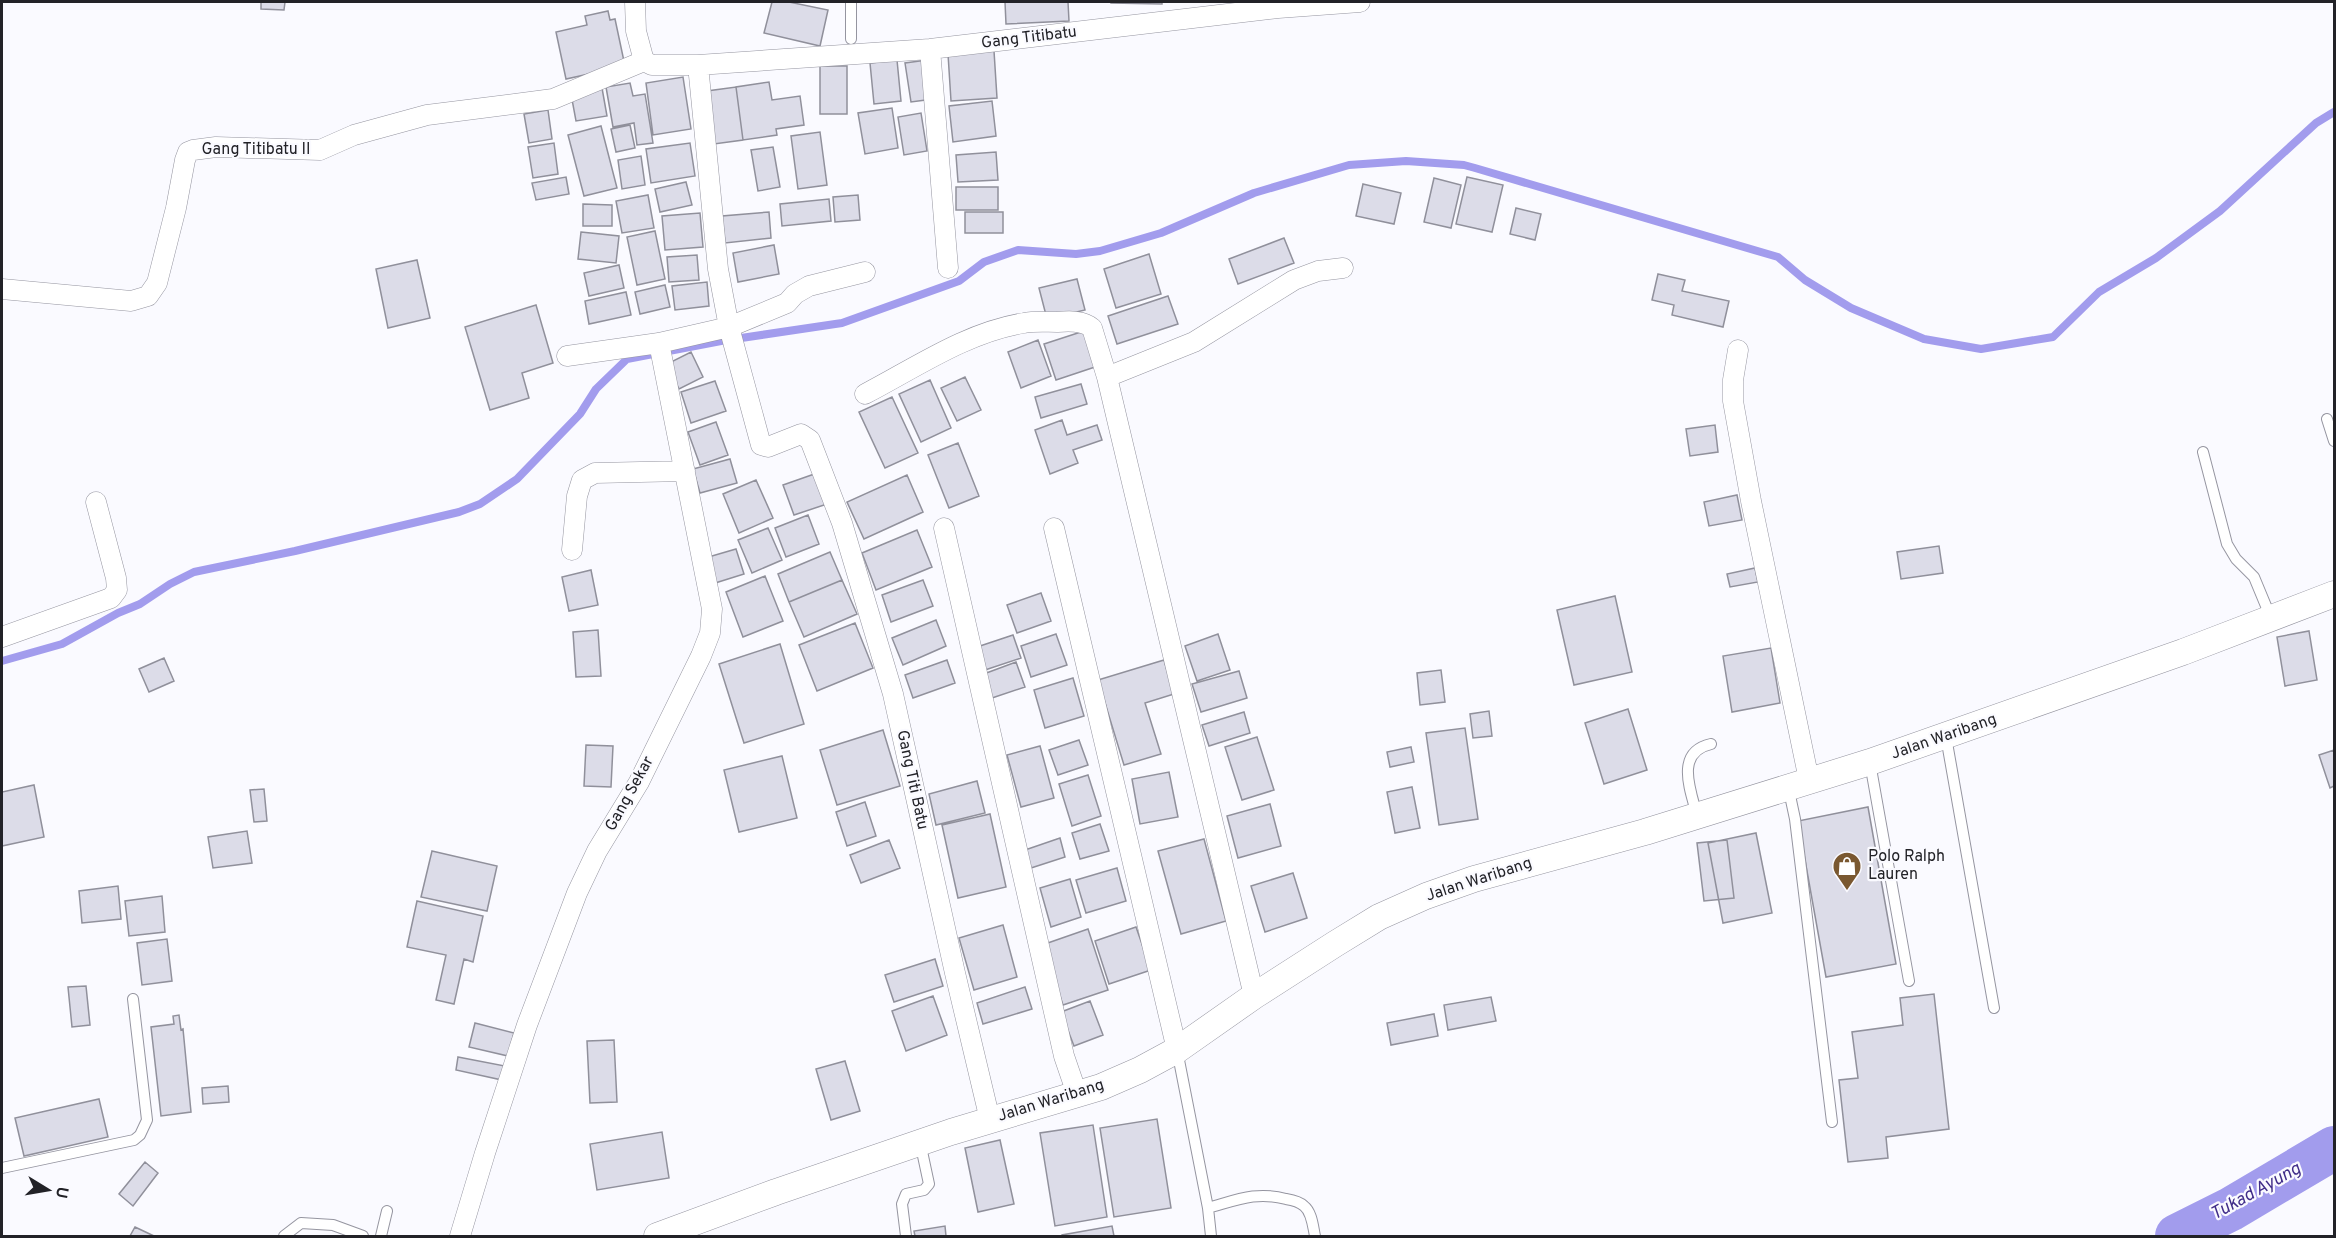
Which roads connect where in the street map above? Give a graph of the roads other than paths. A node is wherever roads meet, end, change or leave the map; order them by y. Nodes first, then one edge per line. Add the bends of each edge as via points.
1 (635, 2) edge
2 (851, 2) edge
3 (1360, 2) edge
4 (851, 39) dead end
5 (930, 49) junction
6 (644, 62) junction
7 (698, 65) junction
8 (948, 268) dead end
9 (1343, 268) dead end
10 (865, 272) dead end
11 (2, 289) edge
12 (732, 336) junction
13 (661, 349) junction
14 (1738, 350) dead end
15 (567, 357) dead end
16 (1107, 377) junction
17 (865, 394) dead end
18 (2327, 419) dead end
19 (2334, 441) edge
20 (2203, 452) dead end
21 (685, 471) junction
22 (96, 502) dead end
23 (944, 528) dead end
24 (1054, 528) dead end
25 (572, 550) dead end
26 (2331, 598) edge
27 (2268, 610) junction
28 (2, 637) edge
29 (1946, 736) junction
30 (1711, 744) dead end
31 (1870, 762) junction
32 (1799, 783) junction
33 (1697, 815) junction
34 (1909, 981) dead end
35 (1254, 996) junction
36 (133, 999) dead end
37 (1994, 1008) dead end
38 (1177, 1050) junction
39 (1077, 1094) junction
40 (990, 1120) junction
41 (1832, 1122) dead end
42 (920, 1142) junction
43 (2, 1168) edge
44 (1208, 1209) junction
45 (387, 1211) dead end
46 (284, 1236) edge
47 (363, 1236) edge
48 (381, 1236) edge
49 (460, 1236) edge
50 (657, 1236) edge
51 (906, 1236) edge
52 (1211, 1236) edge
53 (1315, 1236) edge

1 - 6 street via 636,31
2 - 4 lane
3 - 5 street, Gang Titibatu
5 - 7 street, Gang Titibatu
5 - 8 street
6 - 7 street, Gang Titibatu
6 - 11 street, Gang Titibatu II via 553,99 427,115 354,135 320,150 193,150 185,160 156,283 148,296 131,301
7 - 12 street via 711,215
9 - 16 street via 1318,271 1294,280 1194,342
10 - 12 street via 809,286
12 - 13 street
12 - 40 street, Gang Titi Batu via 760,444 768,447 801,434 808,437 842,523 893,694
13 - 15 street
13 - 21 street, Gang Sekar
14 - 32 street via 1733,401
16 - 17 street via 1089,326 1074,322 1024,323 964,342
16 - 35 street
18 - 19 lane
20 - 27 lane via 2230,552 2254,577
21 - 25 street via 595,473 582,480
21 - 49 street, Gang Sekar via 712,609 710,633 639,782 597,851 577,893 527,1025
22 - 28 street via 117,590 111,598
23 - 39 street via 1064,1056
24 - 38 street
26 - 27 street, Jalan Waribang
27 - 29 street, Jalan Waribang via 2172,656
29 - 31 street, Jalan Waribang
29 - 37 lane
30 - 33 lane via 1699,746 1690,756 1688,769
31 - 32 street, Jalan Waribang
31 - 34 lane
32 - 33 street, Jalan Waribang
32 - 41 lane via 1794,819
33 - 35 street, Jalan Waribang via 1426,896 1379,917
35 - 38 street, Jalan Waribang
36 - 43 lane via 147,1120 140,1135 134,1140
38 - 39 street, Jalan Waribang via 1130,1075
38 - 44 lane
39 - 40 street, Jalan Waribang
40 - 42 street, Jalan Waribang
42 - 50 street, Jalan Waribang
42 - 51 lane via 929,1184 924,1190 906,1194 903,1200
44 - 52 lane
44 - 53 lane via 1253,1195 1271,1195 1305,1206
45 - 48 lane
46 - 47 lane via 301,1223 333,1225

